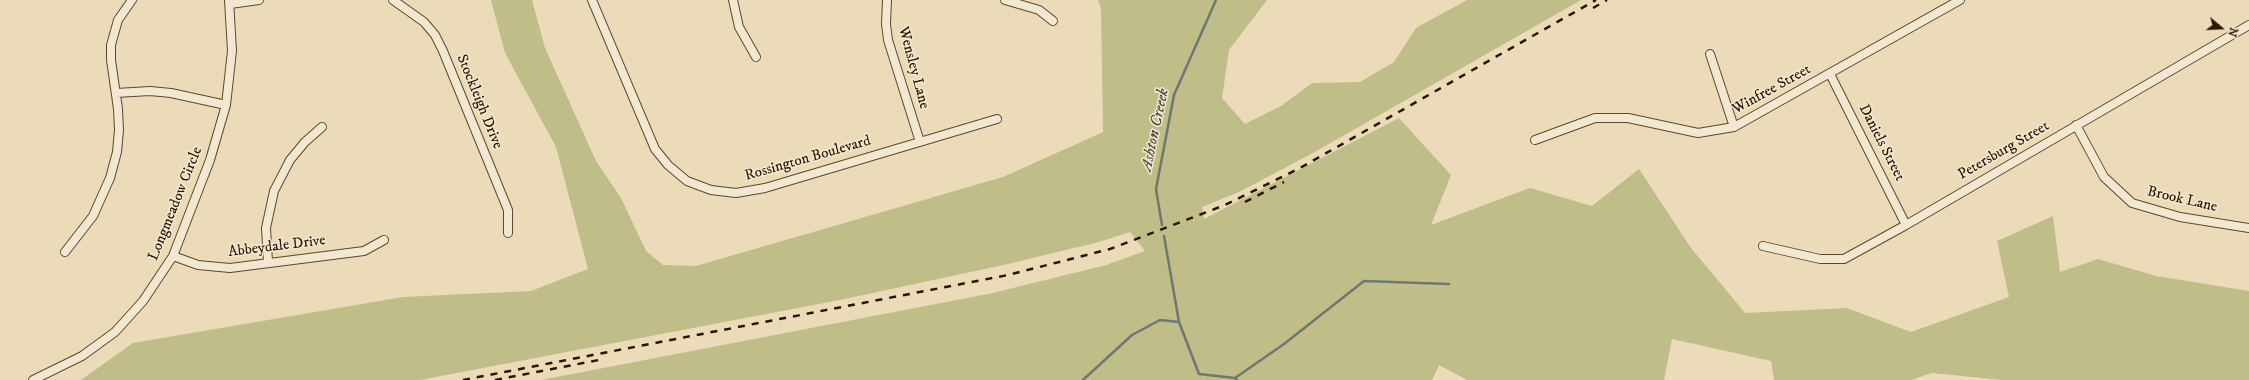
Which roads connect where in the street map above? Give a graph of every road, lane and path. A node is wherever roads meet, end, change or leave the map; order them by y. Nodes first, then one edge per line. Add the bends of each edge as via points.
1 (132, 0) edge
2 (259, 0) edge
3 (393, 0) edge
4 (592, 0) edge
5 (733, 0) edge
6 (887, 0) edge
7 (1005, 0) edge
8 (1960, 0) edge
9 (229, 2) edge
10 (1053, 22) dead end
11 (2249, 25) edge
12 (1710, 54) dead end
13 (756, 57) dead end
14 (1830, 74) junction
15 (116, 92) junction
16 (226, 105) junction
17 (997, 119) dead end
18 (2076, 125) junction
19 (322, 127) dead end
20 (1734, 127) junction
21 (1536, 140) dead end
22 (920, 142) junction
23 (1906, 225) junction
24 (2249, 228) edge
25 (508, 233) dead end
26 (384, 240) dead end
27 (1763, 246) dead end
28 (65, 252) dead end
29 (173, 256) junction
30 (268, 262) junction
31 (34, 380) edge

1 - 15 street via 118,20 111,45
2 - 9 street
3 - 25 street, Stockleigh Drive via 424,22 435,35 443,51 508,210
4 - 22 street, Rossington Boulevard via 655,149 677,173 698,187 724,193 751,192
5 - 13 street via 739,27
6 - 22 street, Wensley Lane via 888,40
7 - 10 street via 1039,10
8 - 14 street, Winfree Street
9 - 16 street, Longmeadow Circle via 232,51
11 - 18 street, Petersburg Street
12 - 20 street
14 - 20 street, Winfree Street
14 - 23 street, Daniels Street
15 - 16 street via 150,91
15 - 28 street via 119,130 117,152 110,178 93,216
16 - 29 street, Longmeadow Circle via 210,160
17 - 22 street, Rossington Boulevard
18 - 23 street, Petersburg Street
18 - 24 street, Brook Lane via 2104,177 2132,203 2180,217
19 - 30 street via 290,160 274,191 266,228
20 - 21 street, Winfree Street via 1698,133 1628,118 1595,118
23 - 27 street, Petersburg Street via 1844,259 1820,259
26 - 30 street, Abbeydale Drive via 364,251
29 - 30 street, Abbeydale Drive via 198,265 220,268
29 - 31 street, Longmeadow Circle via 143,302 115,332 82,356

